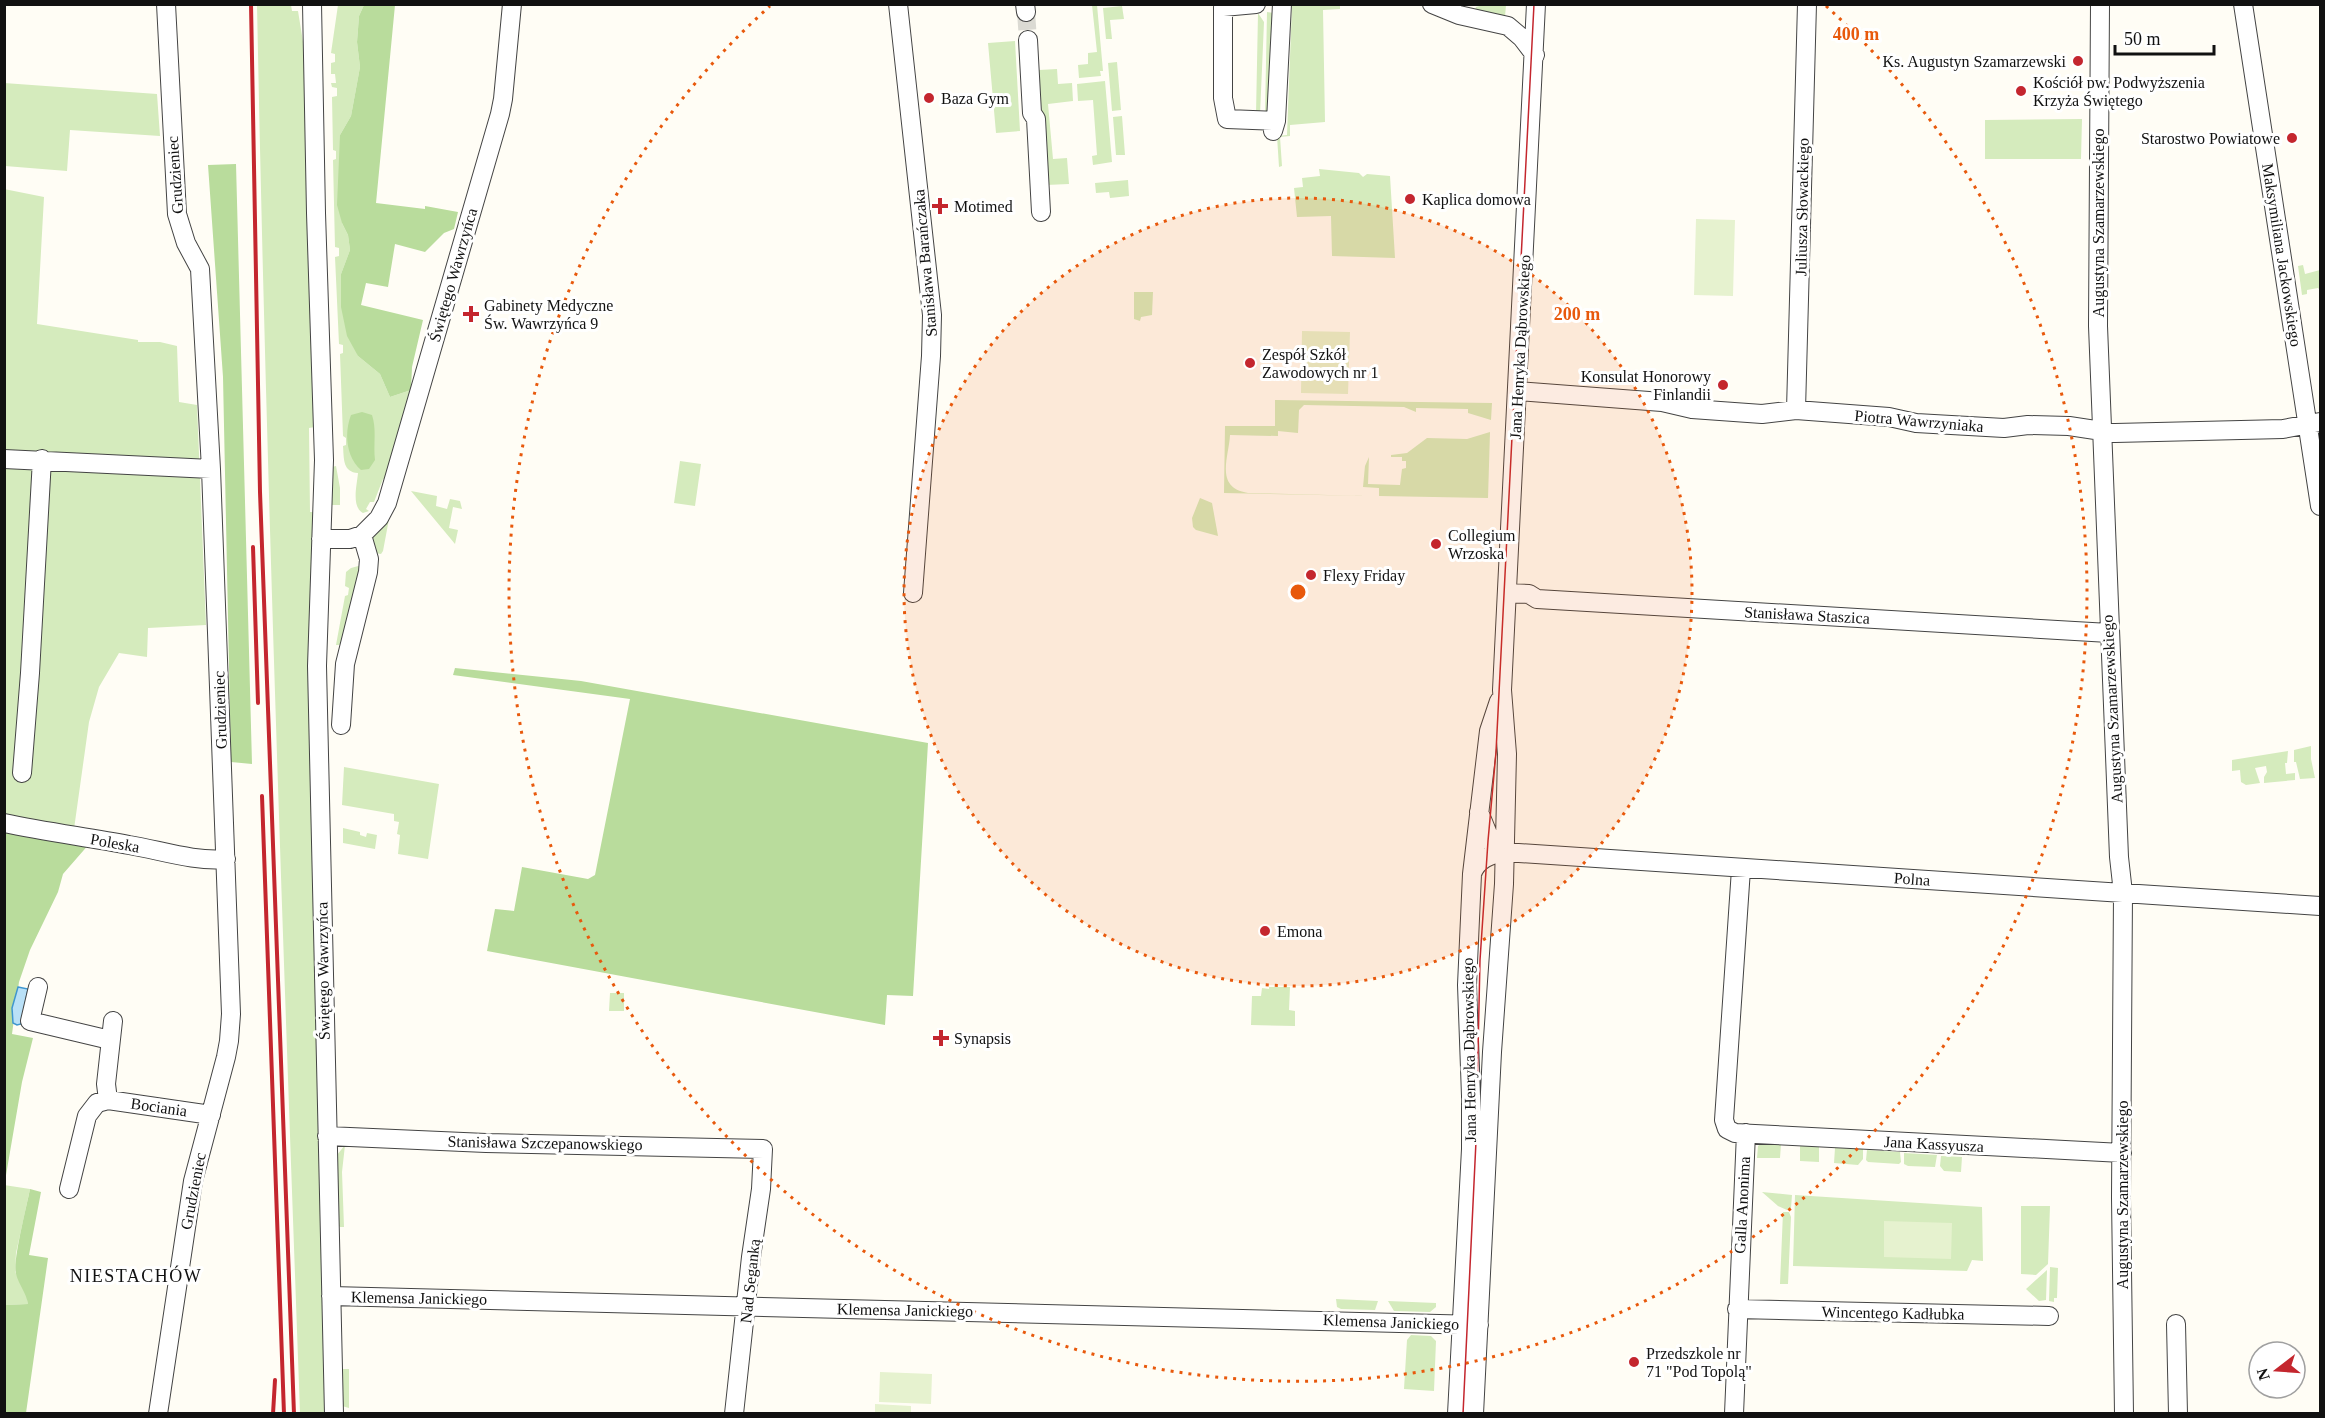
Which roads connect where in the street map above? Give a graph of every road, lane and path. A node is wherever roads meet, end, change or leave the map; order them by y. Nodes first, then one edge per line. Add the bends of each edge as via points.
1 (166, 4) edge
2 (312, 4) edge
3 (512, 4) edge
4 (898, 4) edge
5 (1256, 4) edge
6 (1282, 4) edge
7 (1432, 4) edge
8 (1536, 4) edge
9 (1807, 4) edge
10 (2100, 4) edge
11 (2243, 4) edge
12 (1028, 40) tunnel mouth
13 (1534, 55) junction
14 (1041, 212) dead end
15 (1517, 391) junction
16 (1796, 410) junction
17 (2314, 423) edge
18 (2101, 431) junction
19 (4, 459) edge
20 (42, 459) junction
21 (212, 469) junction
22 (2320, 506) edge
23 (362, 535) junction
24 (321, 539) junction
25 (1507, 592) junction
26 (913, 593) dead end
27 (2109, 633) junction
28 (1502, 690) junction
29 (341, 725) dead end
30 (21, 773) dead end
31 (1478, 810) junction
32 (4, 823) edge
33 (1504, 852) junction
34 (226, 859) junction
35 (1741, 869) junction
36 (1472, 874) junction
37 (2122, 893) junction
38 (2320, 906) edge
39 (38, 987) dead end
40 (113, 1021) dead end
41 (111, 1040) junction
42 (108, 1100) junction
43 (211, 1115) junction
44 (1746, 1134) junction
45 (327, 1136) junction
46 (763, 1149) joint
47 (2122, 1153) junction
48 (69, 1190) dead end
49 (331, 1296) junction
50 (747, 1306) junction
51 (1737, 1309) junction
52 (2049, 1316) dead end
53 (1471, 1324) junction
54 (2176, 1324) dead end
55 (334, 1410) edge
56 (158, 1413) edge
57 (734, 1413) edge
58 (1457, 1413) edge
59 (1474, 1413) edge
60 (1734, 1413) edge
61 (2124, 1413) edge
62 (2178, 1413) edge

1 - 21 street, Grudzieniec via 175,189 180,228 200,269
2 - 24 street, Świętego Wawrzyńca via 324,436
3 - 23 street, Świętego Wawrzyńca via 502,107 387,503
4 - 26 street, Stanisława Barańczaka via 932,315
5 - 6 street via 1223,7 1223,98 1227,119 1274,126
7 - 13 street via 1459,15 1508,26
8 - 13 street, Jana Henryka Dąbrowskiego
9 - 16 street, Juliusza Słowackiego
10 - 18 street, Augustyna Szamarzewskiego
11 - 17 street, Maksymiliana Jackowskiego
12 - 14 street
13 - 15 street, Jana Henryka Dąbrowskiego
15 - 16 street, Piotra Wawrzyniaka via 1662,402 1715,411 1762,414
15 - 25 street, Jana Henryka Dąbrowskiego
16 - 18 street, Piotra Wawrzyniaka via 1889,417 1916,423 2004,428 2068,426
17 - 18 street, Piotra Wawrzyniaka via 2283,429
17 - 22 street, Maksymiliana Jackowskiego
18 - 27 street, Augustyna Szamarzewskiego
19 - 20 street
20 - 21 street
20 - 30 street
21 - 34 street, Grudzieniec
23 - 24 street
23 - 29 street via 369,559 368,572 345,664
24 - 45 street, Świętego Wawrzyńca via 317,666
25 - 27 street, Stanisława Staszica via 1529,594 1537,599
25 - 28 street, Jana Henryka Dąbrowskiego
27 - 37 street, Augustyna Szamarzewskiego
28 - 31 street, Jana Henryka Dąbrowskiego via 1489,731
28 - 33 street, Jana Henryka Dąbrowskiego via 1507,754
31 - 33 street via 1492,844
31 - 36 street, Jana Henryka Dąbrowskiego
32 - 34 street, Poleska via 52,834
33 - 35 street, Polna
33 - 36 street, Polna via 1482,860
33 - 53 street, Jana Henryka Dąbrowskiego
34 - 43 street, Grudzieniec via 230,1041
35 - 37 street, Polna
35 - 44 street, Galla Anonima via 1724,1120 1731,1132
36 - 53 street, Jana Henryka Dąbrowskiego via 1467,985
37 - 38 street, Polna
37 - 47 street, Augustyna Szamarzewskiego
39 - 41 street via 30,1021
40 - 41 street, Bociania
41 - 42 street, Bociania via 105,1084
42 - 43 street, Bociania
42 - 48 street, Bociania via 97,1103 87,1116
43 - 56 street, Grudzieniec via 193,1181
44 - 47 street, Jana Kassyusza
44 - 51 street, Galla Anonima
45 - 46 street, Stanisława Szczepanowskiego
45 - 49 street, Świętego Wawrzyńca
46 - 50 street, Nad Seganką
47 - 61 street, Augustyna Szamarzewskiego
49 - 50 street, Klemensa Janickiego
49 - 55 street, Świętego Wawrzyńca
50 - 53 street, Klemensa Janickiego
50 - 57 street, Nad Seganką
51 - 52 street, Wincentego Kadłubka
51 - 60 street, Galla Anonima
53 - 58 street, Jana Henryka Dąbrowskiego
53 - 59 street, Jana Henryka Dąbrowskiego
54 - 62 street

